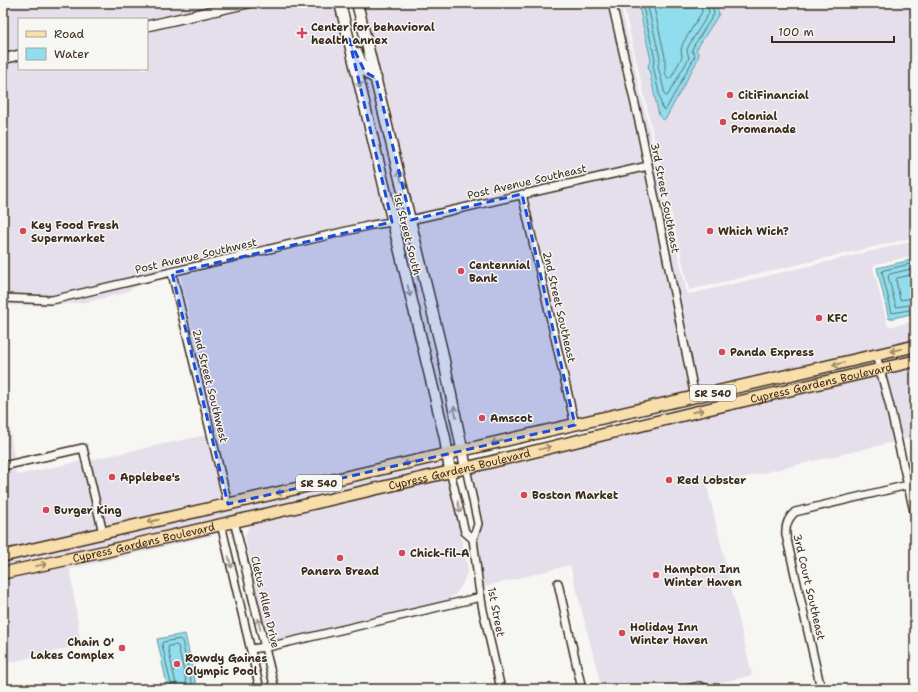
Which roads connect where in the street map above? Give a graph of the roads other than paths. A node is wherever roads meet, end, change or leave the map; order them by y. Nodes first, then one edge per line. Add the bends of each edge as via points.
1 (248, 3) edge
2 (340, 3) edge
3 (358, 3) edge
4 (612, 3) edge
5 (148, 26) edge
6 (348, 39) junction
7 (18, 55) edge
8 (3, 59) edge
9 (376, 78) junction
10 (648, 166) junction
11 (522, 194) junction
12 (410, 220) junction
13 (392, 222) junction
14 (172, 273) junction
15 (3, 298) edge
16 (915, 346) edge
17 (876, 355) junction
18 (915, 361) edge
19 (880, 369) junction
20 (695, 397) junction
21 (634, 411) junction
22 (575, 425) junction
23 (634, 427) junction
24 (583, 439) junction
25 (462, 450) junction
26 (447, 454) junction
27 (3, 466) edge
28 (466, 468) junction
29 (450, 471) junction
30 (908, 485) junction
31 (228, 504) junction
32 (915, 516) edge
33 (234, 521) junction
34 (221, 524) junction
35 (102, 533) junction
36 (473, 539) junction
37 (3, 556) edge
38 (3, 573) edge
39 (558, 583) dead end
40 (481, 597) junction
41 (264, 647) junction
42 (251, 649) junction
43 (260, 689) edge
44 (274, 689) edge
45 (501, 689) edge
46 (582, 689) edge
47 (686, 689) edge
48 (708, 689) edge
49 (821, 689) edge

1 - 5 street
2 - 6 main road, 1st Street South
3 - 9 main road, 1st Street South
4 - 10 street, 3rd Street Southeast
6 - 9 main road via 365,72
6 -> 13 main road, 1st Street South
7 - 8 street
12 -> 9 main road, 1st Street South
10 - 11 street, Post Avenue Southeast
10 - 20 street, 3rd Street Southeast
11 - 12 street, Post Avenue Southeast
11 - 22 street, 2nd Street Southeast
25 -> 12 main road, 1st Street South via 444,358
13 - 14 street, Post Avenue Southwest
13 -> 26 main road, 1st Street South
14 - 15 street, Post Avenue Southwest via 52,300
14 - 31 street, 2nd Street Southwest
16 -> 17 main road, Cypress Gardens Boulevard / SR 540
17 - 19 street
17 -> 20 main road, Cypress Gardens Boulevard / SR 540
18 - 19 main road, Cypress Gardens Boulevard / SR 540
23 -> 19 main road, Cypress Gardens Boulevard / SR 540
19 - 30 street
20 - 21 main road, Cypress Gardens Boulevard / SR 540
20 - 23 main road via 682,406
21 - 22 main road, Cypress Gardens Boulevard / SR 540
21 - 24 main road via 626,418 586,429
22 -> 25 main road, Cypress Gardens Boulevard / SR 540
23 - 24 main road, Cypress Gardens Boulevard / SR 540
28 -> 24 main road, Cypress Gardens Boulevard / SR 540
25 - 26 main road, Cypress Gardens Boulevard / SR 540
25 - 28 main road, 1st Street South
26 - 29 main road, 1st Street South
26 -> 31 main road, Cypress Gardens Boulevard / SR 540
27 - 35 street via 83,448
28 - 29 main road, Cypress Gardens Boulevard / SR 540
28 - 36 street, 1st Street via 478,524
29 - 33 main road, Cypress Gardens Boulevard / SR 540
29 -> 36 street, 1st Street via 465,532
30 - 32 street
30 - 49 street, 3rd Court Southeast via 796,512 790,516 786,524 786,535
31 -> 35 main road, Cypress Gardens Boulevard / SR 540
33 - 34 main road, Cypress Gardens Boulevard / SR 540
41 -> 33 street, Cletus Allen Drive
38 -> 34 main road, Cypress Gardens Boulevard / SR 540
34 -> 42 street
35 - 37 main road, Cypress Gardens Boulevard / SR 540
36 - 40 street, 1st Street
39 - 46 street
40 - 41 street
40 - 45 street, 1st Street
41 - 42 street
41 - 44 street, Cletus Allen Drive
42 - 43 street
47 - 48 street via 699,686

